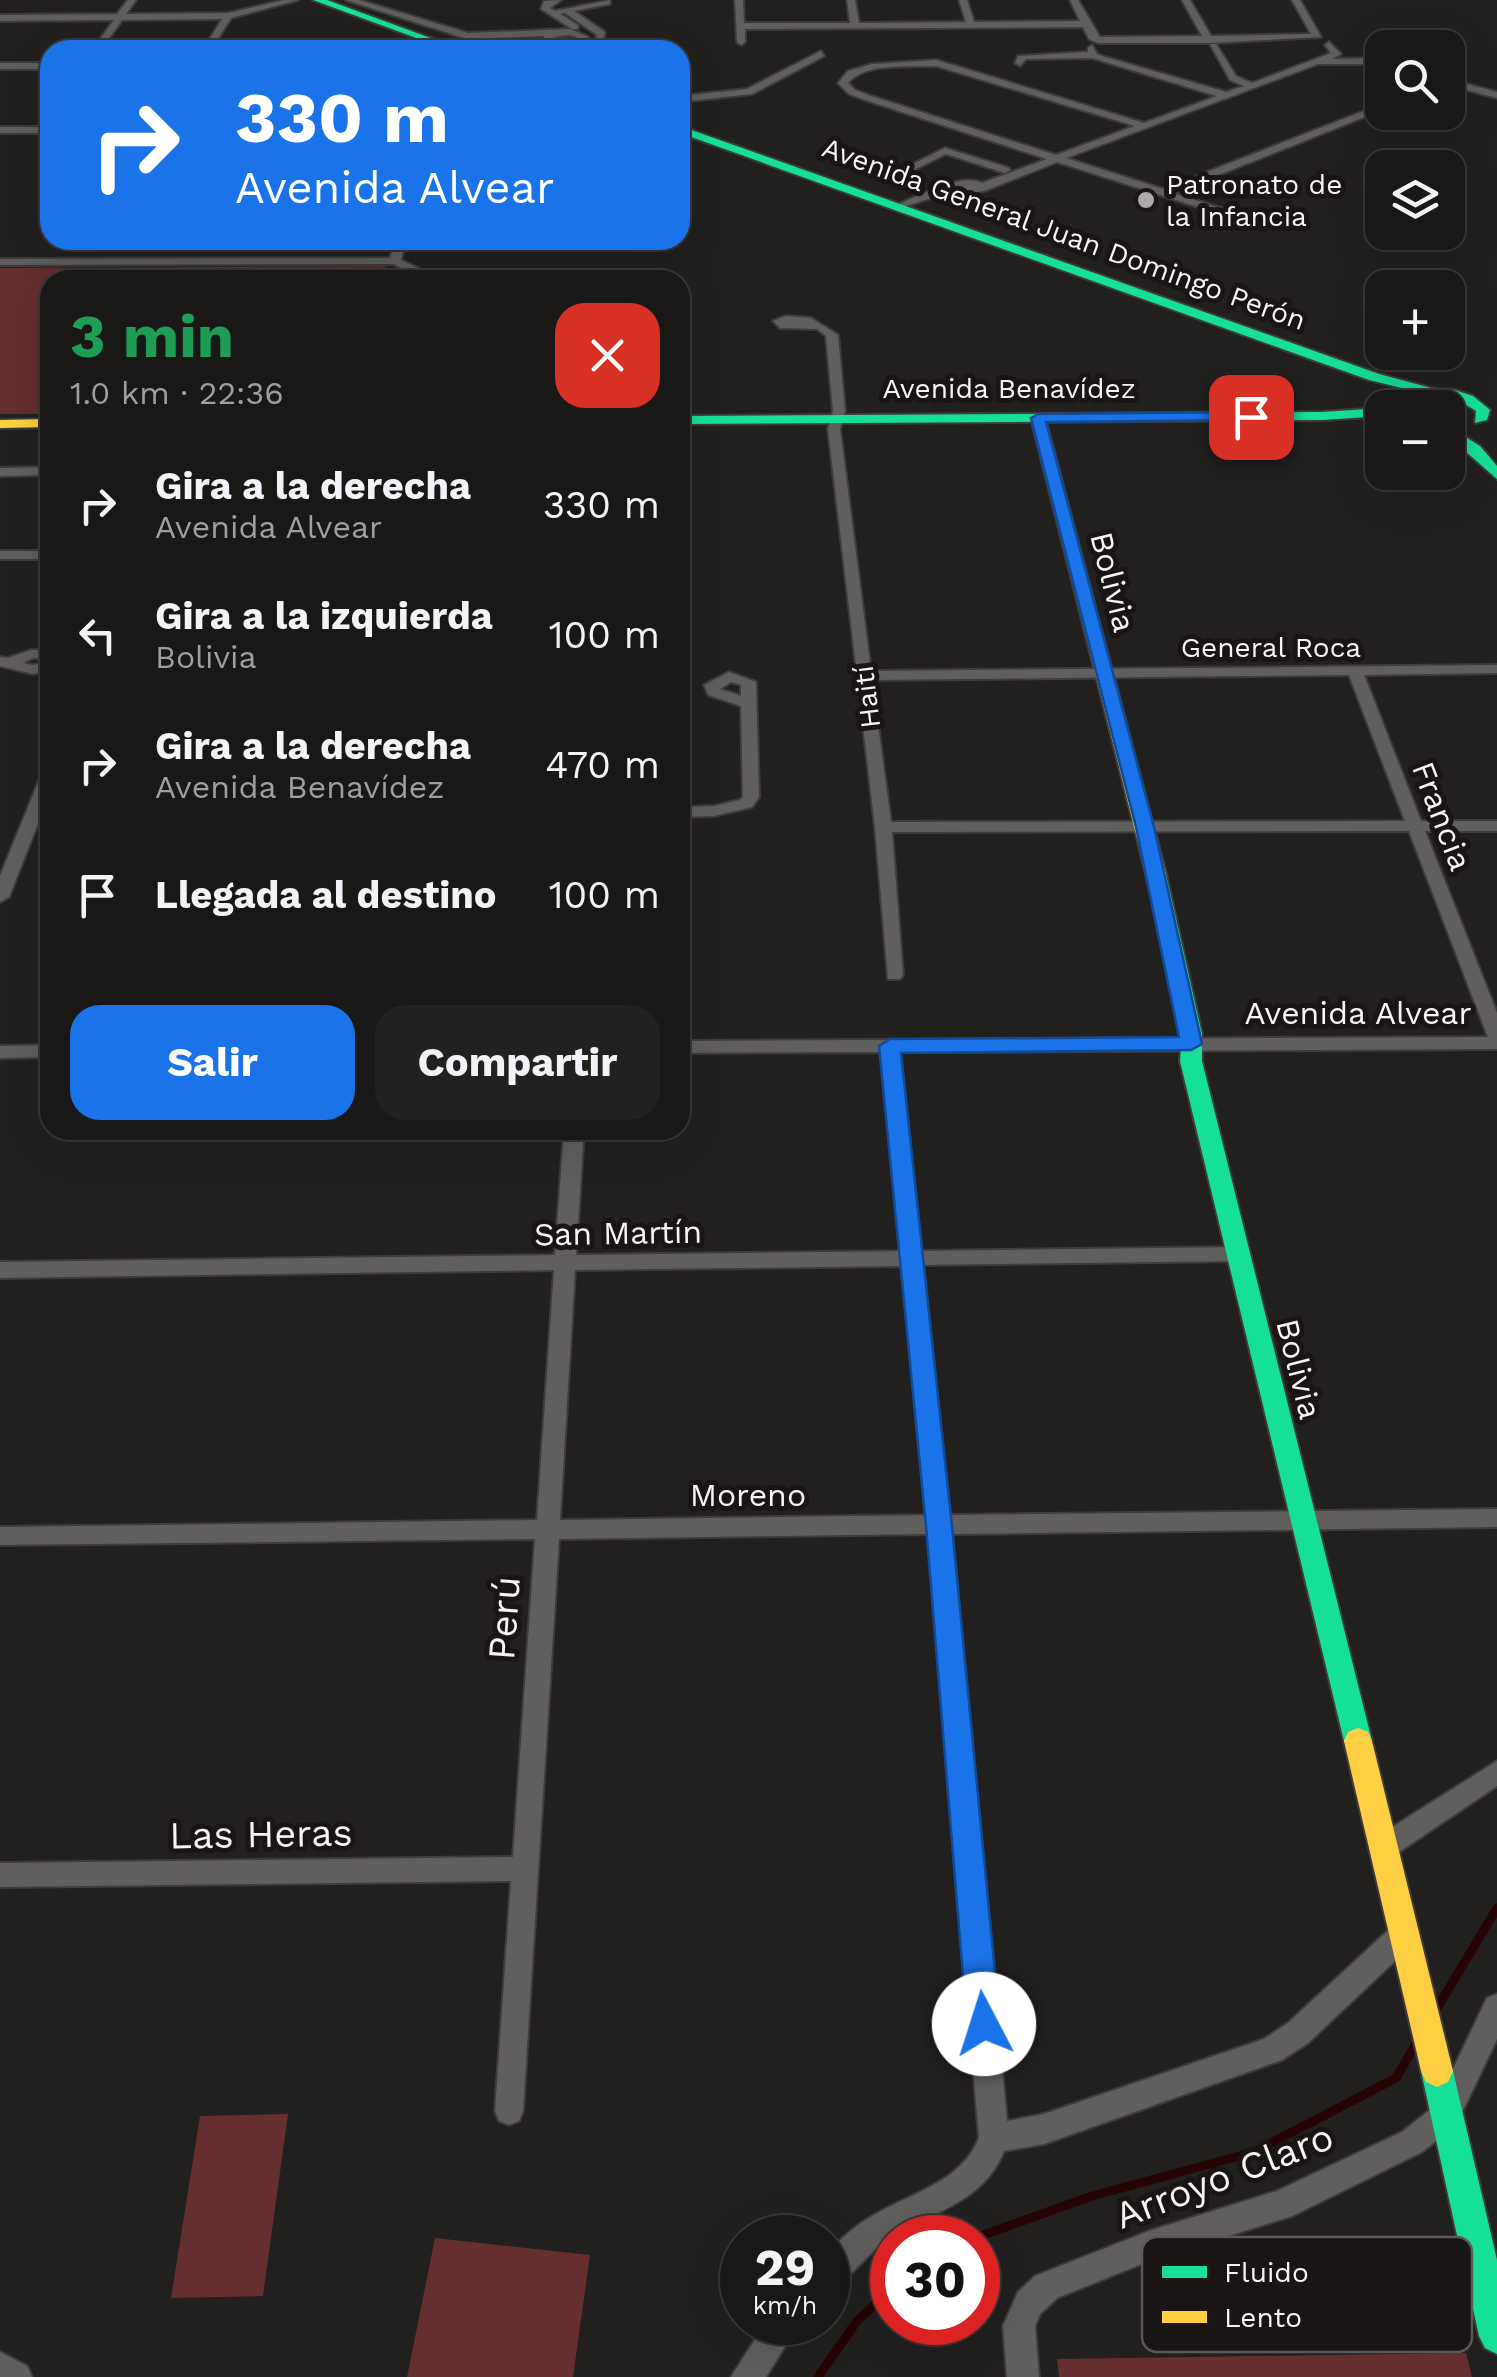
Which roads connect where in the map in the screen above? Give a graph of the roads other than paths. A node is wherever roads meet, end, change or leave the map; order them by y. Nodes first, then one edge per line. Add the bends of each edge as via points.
1 (10, 0) edge
2 (132, 0) edge
3 (298, 0) edge
4 (318, 0) edge
5 (350, 0) edge
6 (557, 0) edge
7 (604, 0) edge
8 (738, 0) edge
9 (851, 0) edge
10 (962, 0) edge
11 (1074, 0) edge
12 (1186, 0) edge
13 (1296, 0) edge
14 (566, 10) junction
15 (552, 13) junction
16 (0, 15) edge
17 (228, 16) junction
18 (120, 17) junction
19 (855, 24) junction
20 (971, 24) junction
21 (1084, 24) junction
22 (741, 26) junction
23 (570, 32) junction
24 (602, 34) junction
25 (553, 38) junction
26 (103, 40) edge
27 (214, 40) edge
28 (410, 40) edge
29 (430, 40) edge
30 (548, 40) edge
31 (568, 40) edge
32 (580, 40) edge
33 (587, 40) edge
34 (600, 40) edge
35 (741, 42) dead end
36 (1211, 43) junction
37 (820, 54) dead end
38 (1351, 61) junction
39 (1365, 61) edge
40 (1314, 62) junction
41 (1020, 63) dead end
42 (0, 66) edge
43 (40, 66) edge
44 (1244, 84) junction
45 (1465, 87) edge
46 (1220, 93) junction
47 (1497, 95) edge
48 (690, 98) edge
49 (1365, 114) edge
50 (1137, 124) junction
51 (0, 130) edge
52 (40, 130) edge
53 (690, 133) edge
54 (690, 141) edge
55 (1050, 156) junction
56 (1005, 170) junction
57 (890, 178) dead end
58 (967, 187) junction
59 (1163, 193) junction
60 (906, 210) junction
61 (1223, 212) dead end
62 (398, 250) edge
63 (395, 261) junction
64 (0, 262) edge
65 (415, 270) edge
66 (818, 326) dead end
67 (1374, 390) edge
68 (1421, 390) edge
69 (1484, 412) edge
70 (1365, 413) edge
71 (1038, 418) junction
72 (690, 420) edge
73 (836, 420) junction
74 (40, 423) edge
75 (0, 424) edge
76 (1465, 441) edge
77 (1497, 454) edge
78 (40, 470) edge
79 (0, 472) edge
80 (1497, 475) edge
81 (0, 555) edge
82 (40, 555) edge
83 (40, 654) edge
84 (6, 662) edge
85 (40, 668) edge
86 (1497, 669) edge
87 (1354, 671) junction
88 (1102, 673) junction
89 (865, 676) junction
90 (746, 702) dead end
91 (40, 798) edge
92 (690, 812) edge
93 (1413, 826) junction
94 (1497, 826) edge
95 (883, 827) junction
96 (1145, 827) junction
97 (0, 897) edge
98 (894, 975) dead end
99 (1497, 1040) edge
100 (1191, 1044) junction
101 (890, 1046) junction
102 (690, 1047) edge
103 (40, 1051) edge
104 (0, 1052) edge
105 (574, 1140) edge
106 (1237, 1254) junction
107 (912, 1259) junction
108 (568, 1264) junction
109 (0, 1270) edge
110 (1497, 1518) edge
111 (1304, 1521) junction
112 (939, 1526) junction
113 (548, 1528) junction
114 (0, 1536) edge
115 (1497, 1772) edge
116 (1384, 1848) junction
117 (524, 1869) junction
118 (0, 1875) edge
119 (1406, 1933) junction
120 (1497, 2008) edge
121 (508, 2111) dead end
122 (1446, 2115) junction
123 (994, 2138) junction
124 (1179, 2237) edge
125 (1142, 2249) edge
126 (850, 2255) edge
127 (1497, 2336) edge
128 (770, 2345) edge
129 (0, 2368) edge
130 (16, 2377) edge
131 (747, 2377) edge
132 (1023, 2377) edge

1 - 16 street
2 - 18 street
3 - 17 street
3 - 28 main road
4 - 29 main road
5 - 25 street via 468,36
6 - 15 street via 544,4
7 - 14 street
8 - 22 street
9 - 19 street
10 - 20 street
11 - 21 street
12 - 36 street
13 - 36 street via 1317,37
14 - 15 street
14 - 24 street
15 - 23 street via 574,26
16 - 18 street
17 - 18 street
17 - 27 street
18 - 26 street
19 - 20 street
19 - 22 street
20 - 21 street
21 - 36 street via 1098,40
22 - 35 street
23 - 25 street
23 - 32 street
24 - 33 street
24 - 34 street
25 - 30 street
25 - 31 street
36 - 44 street
37 - 48 street via 749,92
38 - 39 street
38 - 40 street
38 - 40 street via 1333,49
40 - 44 street
41 - 46 street via 1022,56 1092,51
42 - 43 street
44 - 46 street
45 - 47 street
46 - 50 street
49 - 59 street
50 - 55 street
50 - 55 street via 936,63 872,66 843,83 852,92
51 - 52 street
53 - 60 main road, Avenida General Juan Domingo Perón
54 - 67 main road, Avenida General Juan Domingo Perón
55 - 56 street
55 - 58 street via 979,191
55 - 59 street
56 - 57 street via 944,151
56 - 58 street
58 - 60 street
58 - 60 street via 956,184
59 - 61 street
60 - 68 main road, Avenida General Juan Domingo Perón
62 - 63 street
63 - 64 street
63 - 65 street
66 - 73 street, Haití via 832,335
69 - 77 main road via 1479,433
70 - 71 main road, Avenida Benavídez
71 - 73 main road, Avenida Benavídez
71 - 88 main road, Bolivia
72 - 73 main road, Avenida Benavídez
73 - 89 street, Haití
74 - 75 main road
76 - 80 main road
78 - 79 street
81 - 82 street
83 - 84 street
84 - 85 street
86 - 87 street, General Roca
87 - 88 street, General Roca
87 - 93 street, Francia
88 - 89 street, General Roca
88 - 96 main road, Bolivia
89 - 95 street, Haití
90 - 92 street via 751,797 714,812
91 - 97 street
93 - 94 street
93 - 96 street
93 - 99 street, Francia
95 - 96 street
95 - 98 street, Haití
96 - 100 main road, Bolivia
99 - 100 street, Avenida Alvear
100 - 101 street, Avenida Alvear
100 - 106 main road, Bolivia
101 - 102 street, Avenida Alvear
101 - 107 street
103 - 104 street
105 - 108 street, Perú
106 - 107 street, San Martín
106 - 111 main road, Bolivia
107 - 108 street, San Martín
107 - 112 street
108 - 109 street, San Martín
108 - 113 street, Perú
110 - 111 street, Moreno
111 - 112 street, Moreno
111 - 116 main road, Bolivia
112 - 113 street, Moreno
112 - 123 street
113 - 114 street, Moreno
113 - 117 street, Perú
115 - 116 street
116 - 119 main road, Bolivia
117 - 118 street, Las Heras
117 - 121 street, Perú
119 - 122 main road, Bolivia
119 - 123 street via 1272,2050 1044,2130
120 - 122 street, Arroyo Claro
122 - 124 street, Arroyo Claro via 1412,2142 1281,2206
122 - 127 main road, Bolivia
123 - 126 street via 987,2163 970,2181 884,2225
125 - 132 street, Arroyo Claro via 1046,2286 1029,2303 1018,2326
128 - 131 street
129 - 130 street

